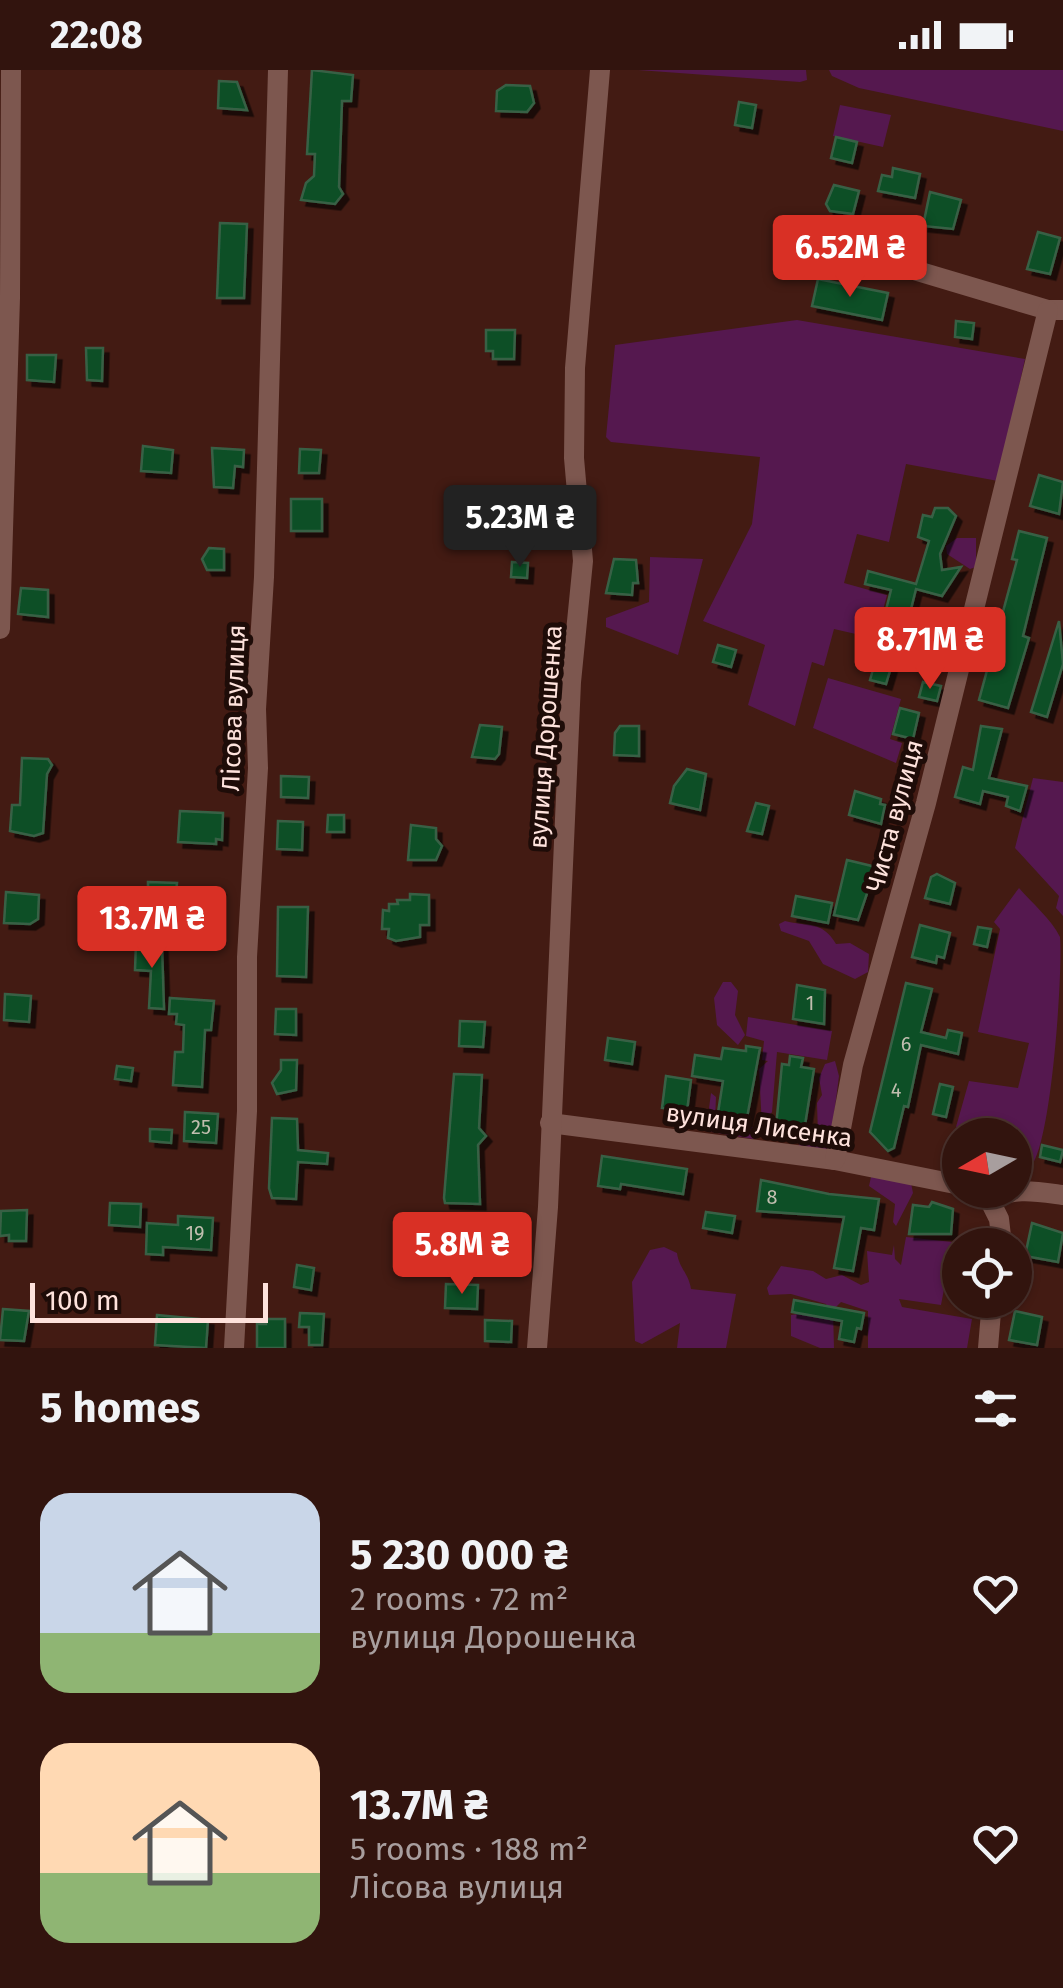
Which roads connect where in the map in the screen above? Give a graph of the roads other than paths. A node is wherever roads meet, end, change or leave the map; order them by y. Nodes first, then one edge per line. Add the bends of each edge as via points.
1 (11, 70) edge
2 (278, 70) edge
3 (600, 70) edge
4 (806, 230) dead end
5 (1055, 310) edge
6 (0, 629) edge
7 (550, 1123) junction
8 (835, 1160) junction
9 (942, 1181) edge
10 (1032, 1192) edge
11 (1063, 1194) edge
12 (990, 1318) edge
13 (234, 1348) edge
14 (537, 1348) edge
15 (988, 1348) edge

1 - 6 street
2 - 13 street, Лісова вулиця
3 - 7 street, вулиця Дорошенка via 574,368 583,560
4 - 5 street via 815,248 835,258 887,262
5 - 8 street, Чиста вулиця via 852,1065
7 - 8 street, вулиця Лисенка
7 - 14 street, вулиця Дорошенка
8 - 9 street, вулиця Лисенка
10 - 11 street
12 - 15 street

